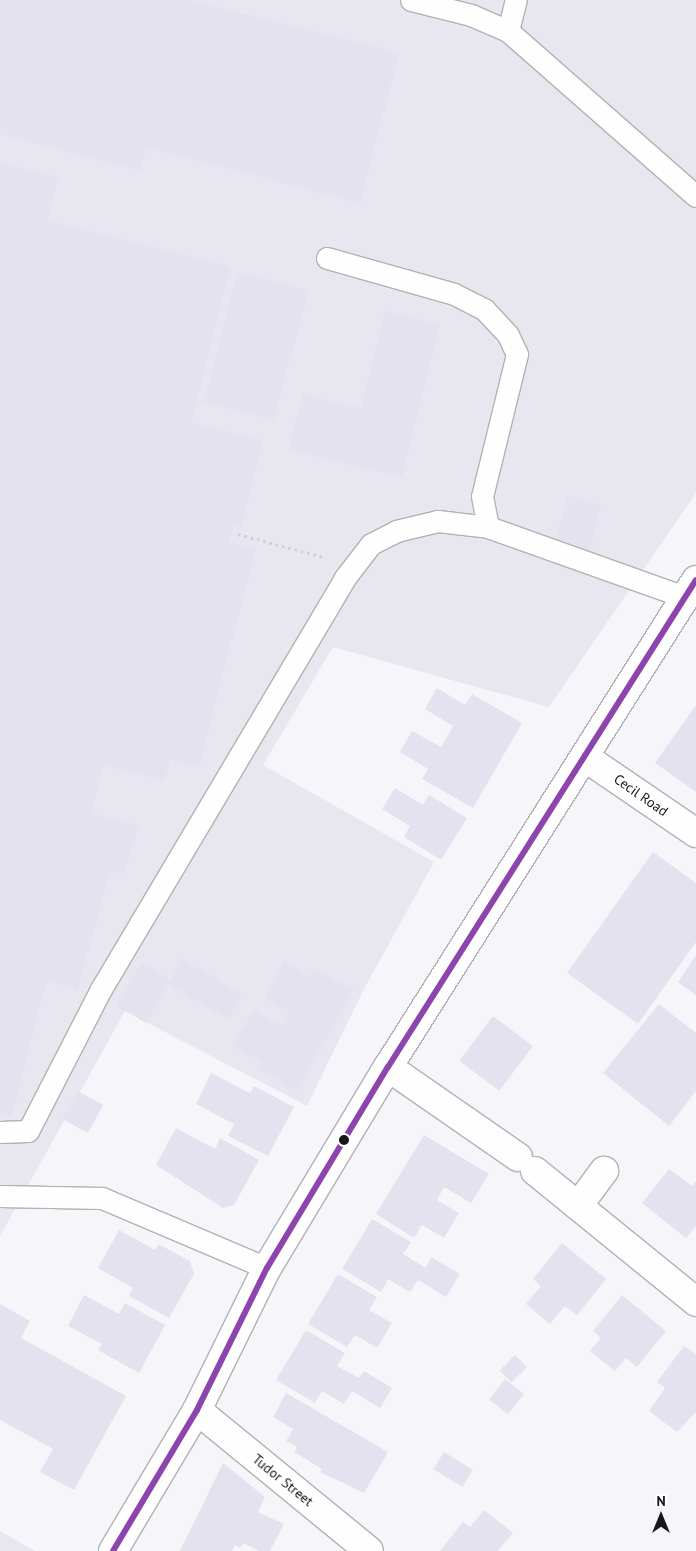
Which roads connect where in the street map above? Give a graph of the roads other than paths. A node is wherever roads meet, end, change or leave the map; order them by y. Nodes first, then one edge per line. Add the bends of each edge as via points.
1 (411, 0) edge
2 (516, 0) edge
3 (508, 31) junction
4 (696, 196) edge
5 (328, 258) dead end
6 (488, 527) junction
7 (691, 589) edge
8 (586, 758) junction
9 (696, 833) edge
10 (388, 1067) junction
11 (0, 1132) edge
12 (604, 1171) dead end
13 (0, 1196) edge
14 (578, 1206) junction
15 (266, 1268) junction
16 (696, 1302) edge
17 (197, 1410) junction
18 (113, 1551) edge
19 (369, 1551) edge

1 - 3 lane via 470,15
2 - 3 lane
3 - 4 lane
5 - 6 lane via 454,294 484,309 508,335 517,354 482,496
6 - 7 lane
6 - 11 lane via 438,522 396,531 371,544 355,565 101,988 28,1131
7 - 8 street
8 - 9 street, Cecil Road
8 - 10 street
10 - 14 street via 526,1164
10 - 15 street
12 - 14 street
13 - 15 lane via 102,1198
14 - 16 street
15 - 17 street
17 - 18 street
17 - 19 street, Tudor Street

